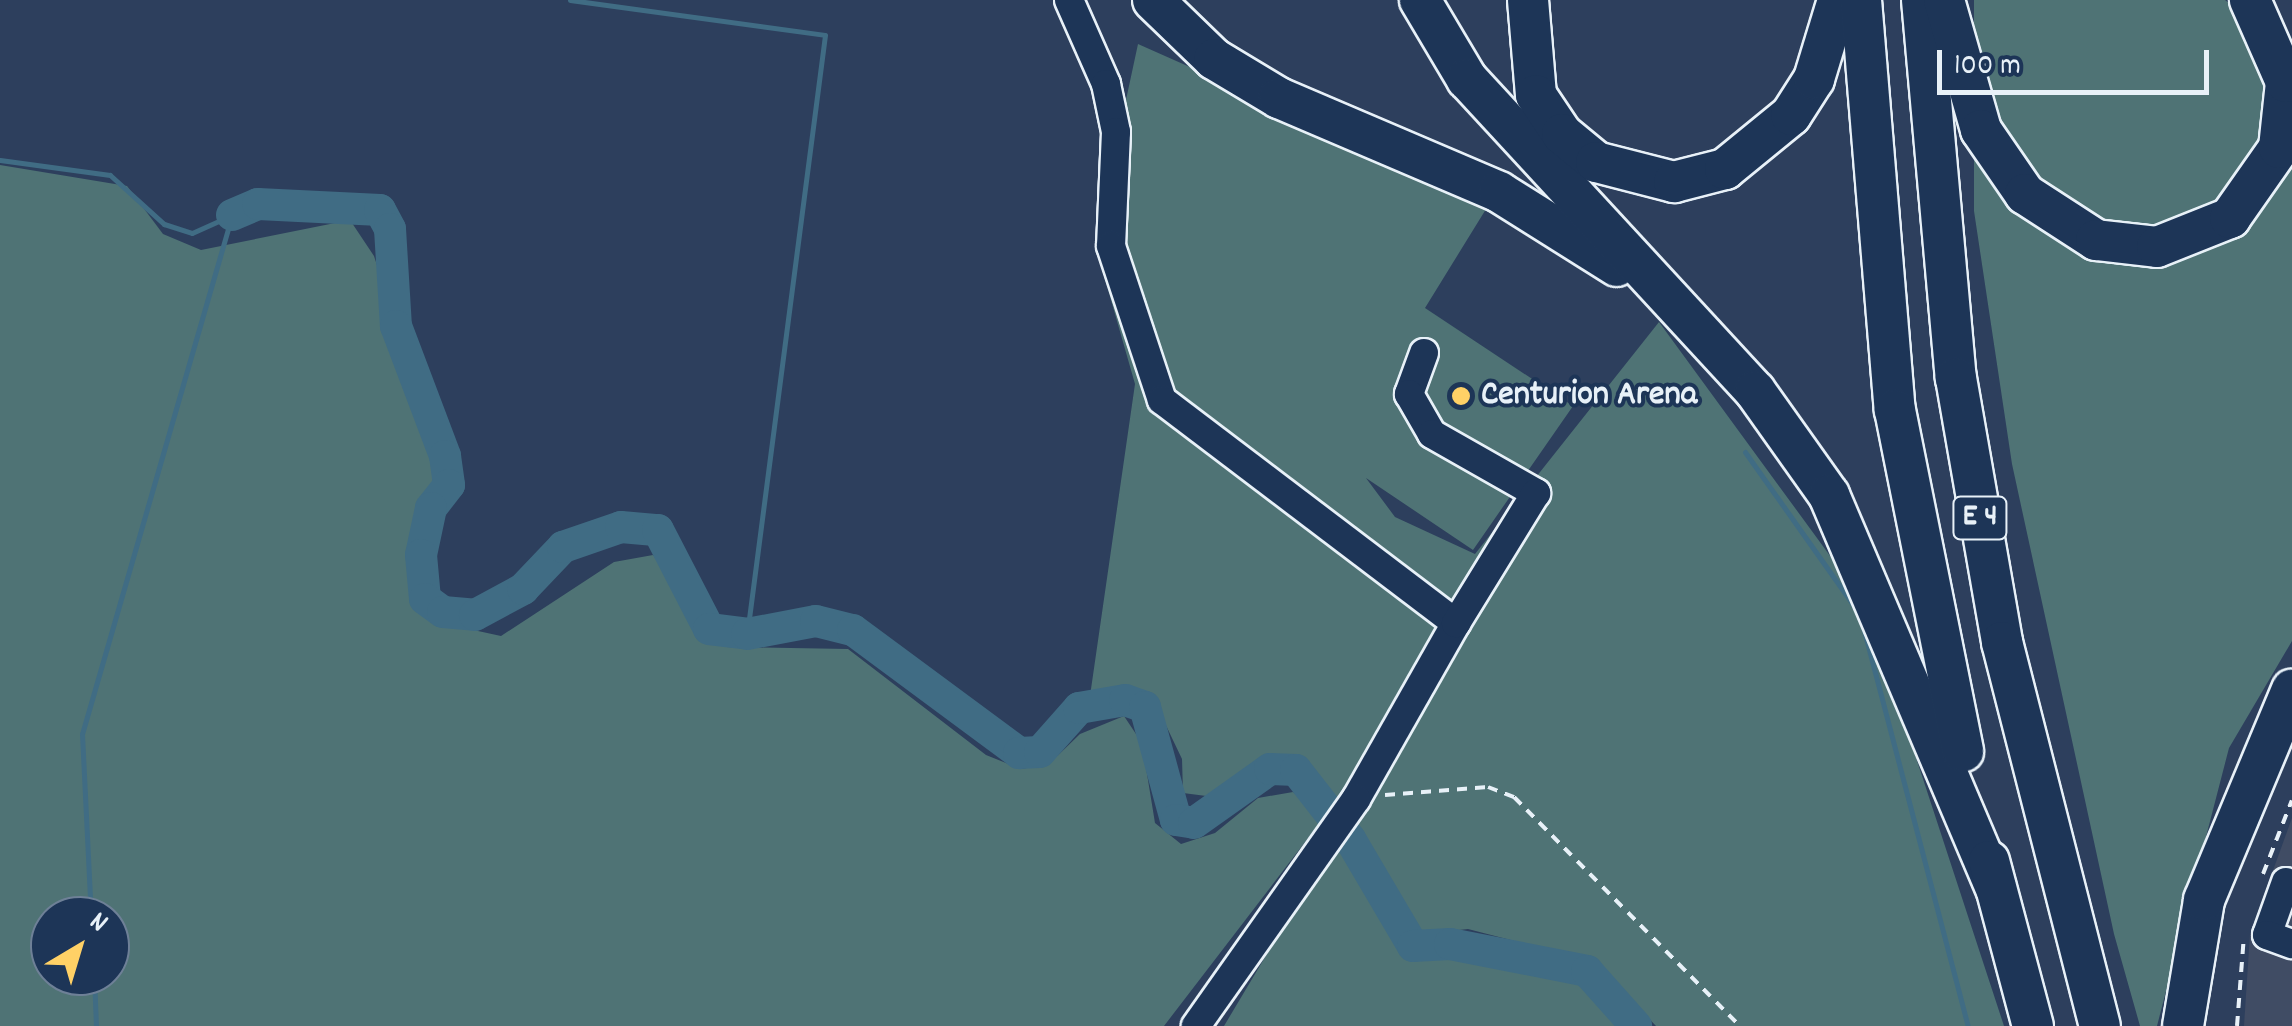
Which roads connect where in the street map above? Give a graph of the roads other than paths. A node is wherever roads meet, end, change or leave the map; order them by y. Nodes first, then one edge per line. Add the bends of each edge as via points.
1 (1068, 0) edge
2 (1154, 0) edge
3 (1420, 0) edge
4 (1528, 0) edge
5 (1838, 0) edge
6 (1861, 0) edge
7 (1922, 0) edge
8 (1944, 0) edge
9 (2250, 0) edge
10 (2278, 0) edge
11 (2292, 11) edge
12 (1700, 329) junction
13 (1424, 353) dead end
14 (1456, 623) junction
15 (2292, 690) edge
16 (2286, 882) dead end
17 (1996, 886) junction
18 (2292, 944) edge
19 (1196, 1026) edge
20 (2033, 1026) edge
21 (2100, 1026) edge
22 (2183, 1026) edge

1 - 14 street via 1106,84 1116,132 1110,246 1162,400
2 - 12 highway via 1214,60 1325,121 1514,200
3 - 12 highway via 1467,79
4 - 5 highway via 1536,95 1562,134 1596,162 1674,182 1726,169 1782,124 1814,79
6 - 17 highway, E 4 via 1896,410
7 - 21 highway, E 4 via 1966,434 2002,642
8 - 9 highway via 1980,130 2025,194 2096,240 2156,247 2230,218 2279,148 2286,82
10 - 11 highway
12 - 17 highway via 1829,495
13 - 14 street via 1408,394 1432,434 1536,494
14 - 19 street via 1356,800
15 - 22 highway via 2236,806 2204,900
16 - 18 street via 2267,936
17 - 20 highway, E 4

